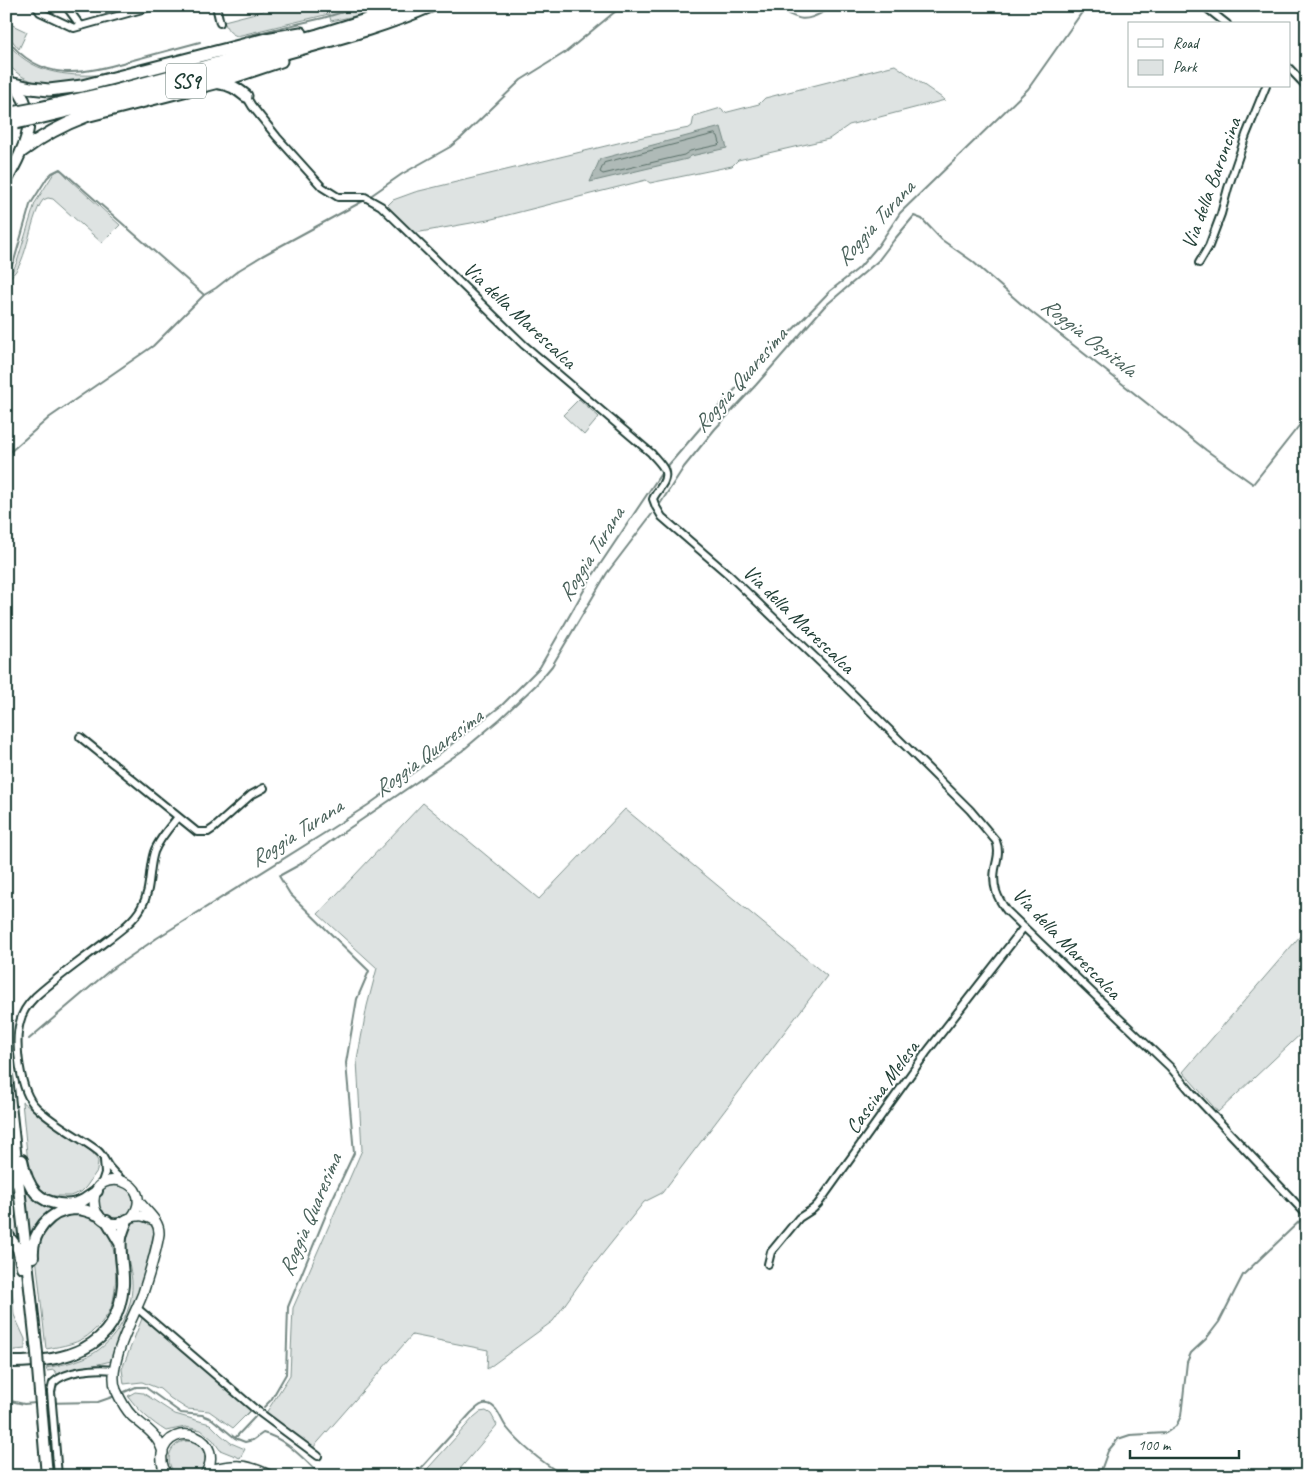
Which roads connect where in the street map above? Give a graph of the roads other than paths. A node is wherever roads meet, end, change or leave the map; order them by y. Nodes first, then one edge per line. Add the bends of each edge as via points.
1 (36, 6) edge
2 (66, 6) edge
3 (153, 6) edge
4 (216, 6) edge
5 (411, 6) edge
6 (431, 6) edge
7 (1204, 6) edge
8 (1224, 22) edge
9 (220, 23) dead end
10 (81, 25) junction
11 (318, 35) junction
12 (332, 40) junction
13 (1290, 69) edge
14 (253, 72) junction
15 (8, 80) edge
16 (214, 83) junction
17 (1307, 87) edge
18 (1265, 88) edge
19 (246, 96) junction
20 (39, 113) junction
21 (10, 118) edge
22 (20, 153) junction
23 (6, 164) edge
24 (6, 182) edge
25 (1199, 263) dead end
26 (80, 737) dead end
27 (264, 788) dead end
28 (178, 817) junction
29 (1024, 927) junction
30 (6, 1068) edge
31 (12, 1126) junction
32 (104, 1159) junction
33 (122, 1180) junction
34 (99, 1188) junction
35 (6, 1194) edge
36 (138, 1200) junction
37 (1306, 1214) edge
38 (103, 1218) junction
39 (129, 1219) junction
40 (155, 1221) junction
41 (6, 1233) edge
42 (120, 1243) junction
43 (768, 1264) dead end
44 (30, 1286) junction
45 (137, 1308) junction
46 (6, 1362) edge
47 (114, 1370) junction
48 (48, 1413) junction
49 (150, 1431) junction
50 (173, 1438) junction
51 (162, 1453) junction
52 (210, 1454) junction
53 (318, 1456) dead end
54 (232, 1465) junction
55 (206, 1473) edge
56 (47, 1476) edge
57 (58, 1476) edge
58 (169, 1476) edge
59 (271, 1476) edge

1 - 10 street via 40,12 71,27
2 - 10 street
3 - 10 street
4 - 9 street
5 - 11 highway, SS9
6 - 12 highway, SS9
7 - 8 street
11 - 15 highway via 298,33 266,39 82,86 49,90
11 - 20 highway, SS9
12 - 14 highway
12 - 20 highway, SS9 via 118,99
13 - 17 street
14 - 16 highway
14 - 19 highway
15 - 22 main road via 22,97 28,116 28,130
16 - 19 highway via 233,86
16 - 22 highway via 86,116 41,137
18 - 25 street, Via della Baroncina via 1209,246
19 - 29 street, Via della Marescalca via 322,188 338,197 368,198 381,206 524,345 651,454 664,470 666,478 653,499 662,517 729,575 842,683 942,781 993,837 998,851 994,879 997,894
20 - 21 highway, SS9, bridge
22 - 23 main road
22 - 24 main road
26 - 28 street
27 - 28 street via 251,795 208,832 197,832
28 - 32 street via 157,846 148,892 137,914 35,997 19,1024 17,1040 21,1076 30,1100
29 - 37 street, Via della Marescalca via 1170,1067
29 - 43 street, Cascina Melesa via 926,1053 818,1204 799,1218 771,1252
30 - 31 main road
31 - 34 main road via 29,1183 44,1199 61,1205 71,1204 83,1201
31 - 35 main road via 8,1140 11,1177
31 - 44 main road
32 - 33 street
32 - 34 street via 105,1173
33 - 34 main road via 111,1180
33 - 36 main road via 135,1190
34 - 38 main road via 94,1203
36 - 39 main road
36 - 40 main road
38 - 39 main road via 113,1223
38 - 42 main road
38 - 44 main road via 76,1209 51,1217 37,1234 32,1247
39 - 40 main road via 143,1216
39 - 42 main road
40 - 45 main road via 158,1238
41 - 44 main road via 18,1249 22,1270
42 - 46 main road via 124,1276 122,1293 118,1311 102,1335 76,1353
44 - 48 main road, bridge via 40,1388
45 - 47 main road
45 - 53 street via 255,1409
47 - 48 street via 94,1369 62,1377 53,1383
47 - 49 main road via 115,1388 121,1401 132,1416
48 - 56 main road
48 - 57 street
49 - 50 main road
49 - 51 main road via 159,1441
50 - 51 main road
50 - 52 main road via 189,1434 196,1436 208,1447
51 - 58 main road via 163,1466
52 - 54 main road
52 - 55 main road via 211,1462
54 - 55 main road
54 - 59 main road via 248,1466

